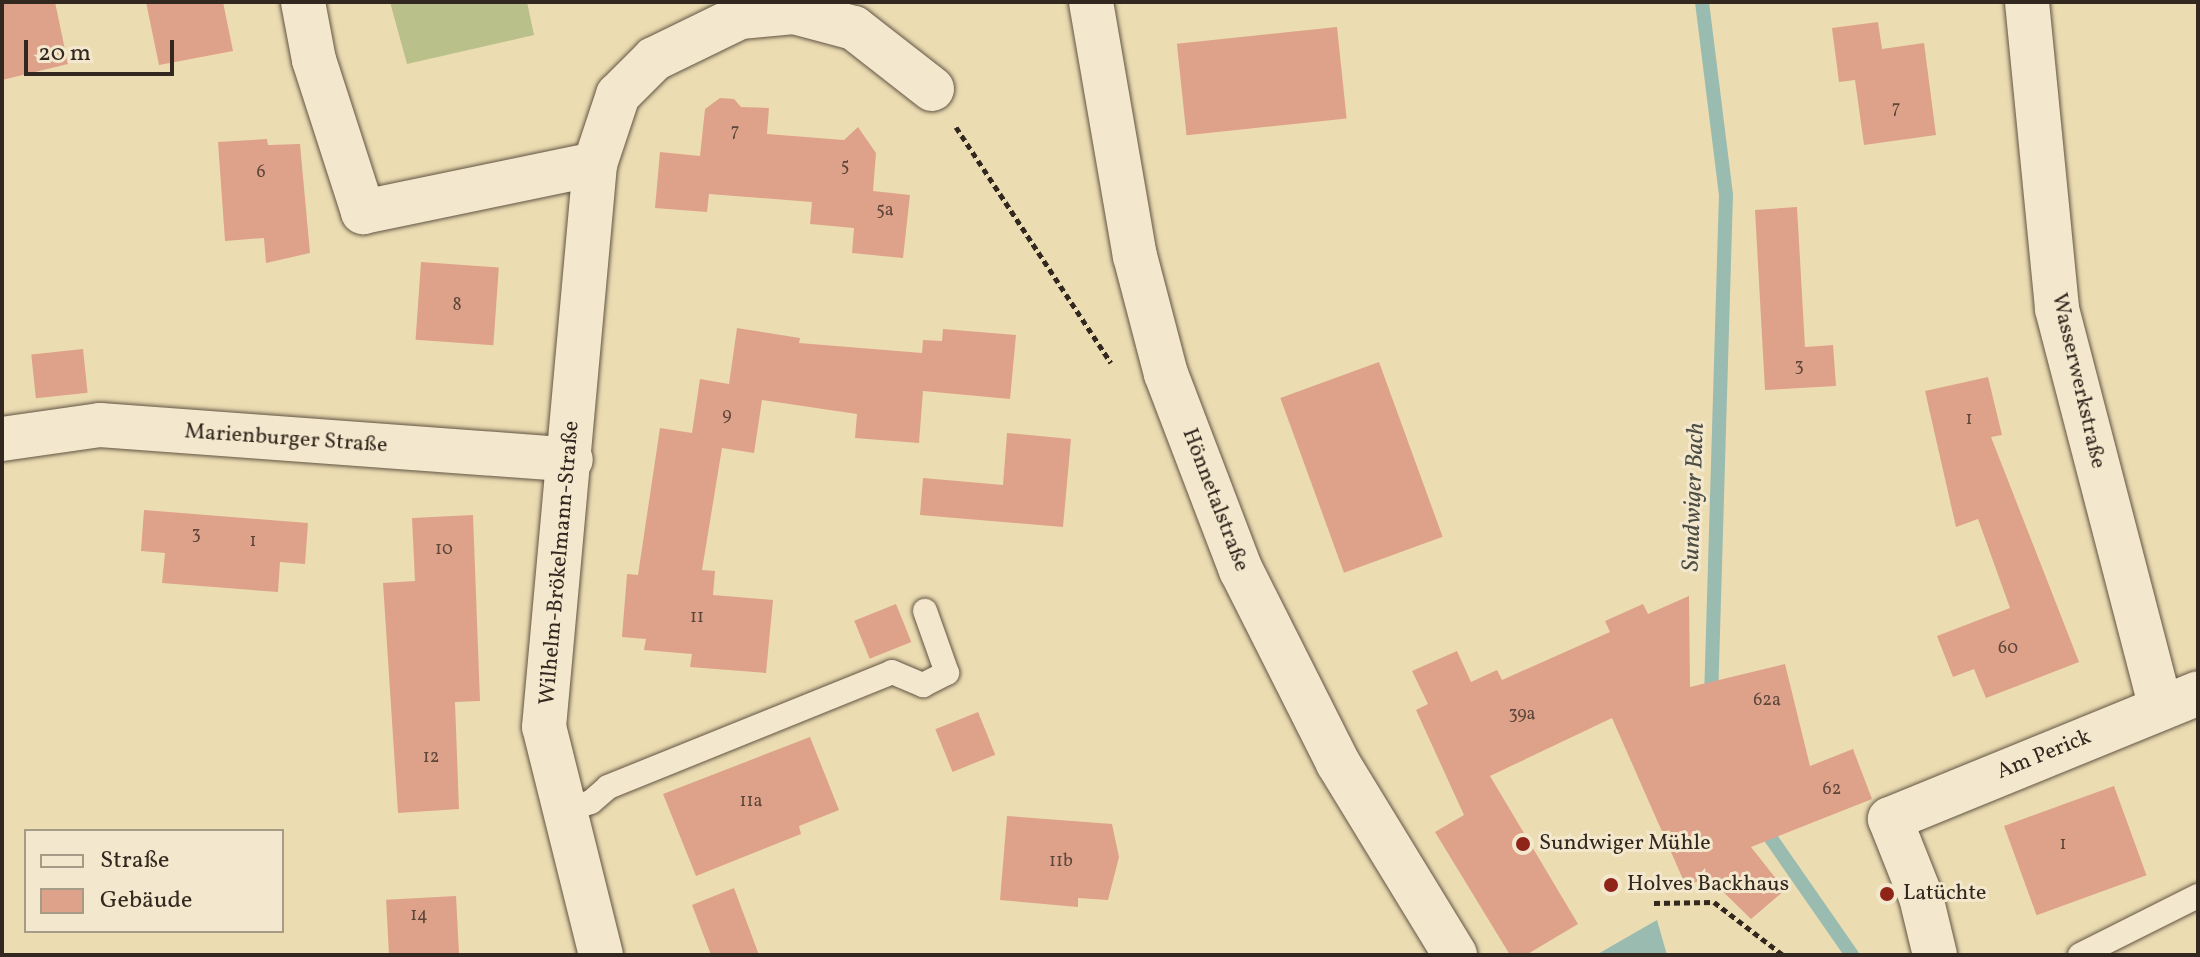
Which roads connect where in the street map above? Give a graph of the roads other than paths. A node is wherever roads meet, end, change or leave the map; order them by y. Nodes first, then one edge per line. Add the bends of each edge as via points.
1 (303, 2) edge
2 (1091, 2) edge
3 (2027, 2) edge
4 (854, 15) edge
5 (932, 89) road end
6 (595, 164) junction
7 (2, 439) edge
8 (571, 460) junction
9 (925, 611) dead end
10 (2179, 700) edge
11 (563, 811) junction
12 (2198, 896) edge
13 (601, 955) edge
14 (1455, 955) edge
15 (1935, 955) edge
16 (2080, 955) edge

1 - 6 street via 314,60 363,212
2 - 14 street, Hönnetalstraße via 1135,256 1166,374 1241,570 1338,763
3 - 10 street, Wasserwerkstraße via 2057,309
4 - 5 street, Wilhelm-Brökelmann-Straße
4 - 6 street, Wilhelm-Brökelmann-Straße via 794,12 740,17 654,59 618,95
6 - 8 street, Wilhelm-Brökelmann-Straße
7 - 8 street, Marienburger Straße via 100,425
8 - 11 street, Wilhelm-Brökelmann-Straße via 544,727
9 - 11 lane via 947,673 923,685 892,672 608,787 591,802
10 - 15 street, Am Perick via 1890,819 1921,897
11 - 13 street, Wilhelm-Brökelmann-Straße
12 - 16 lane

